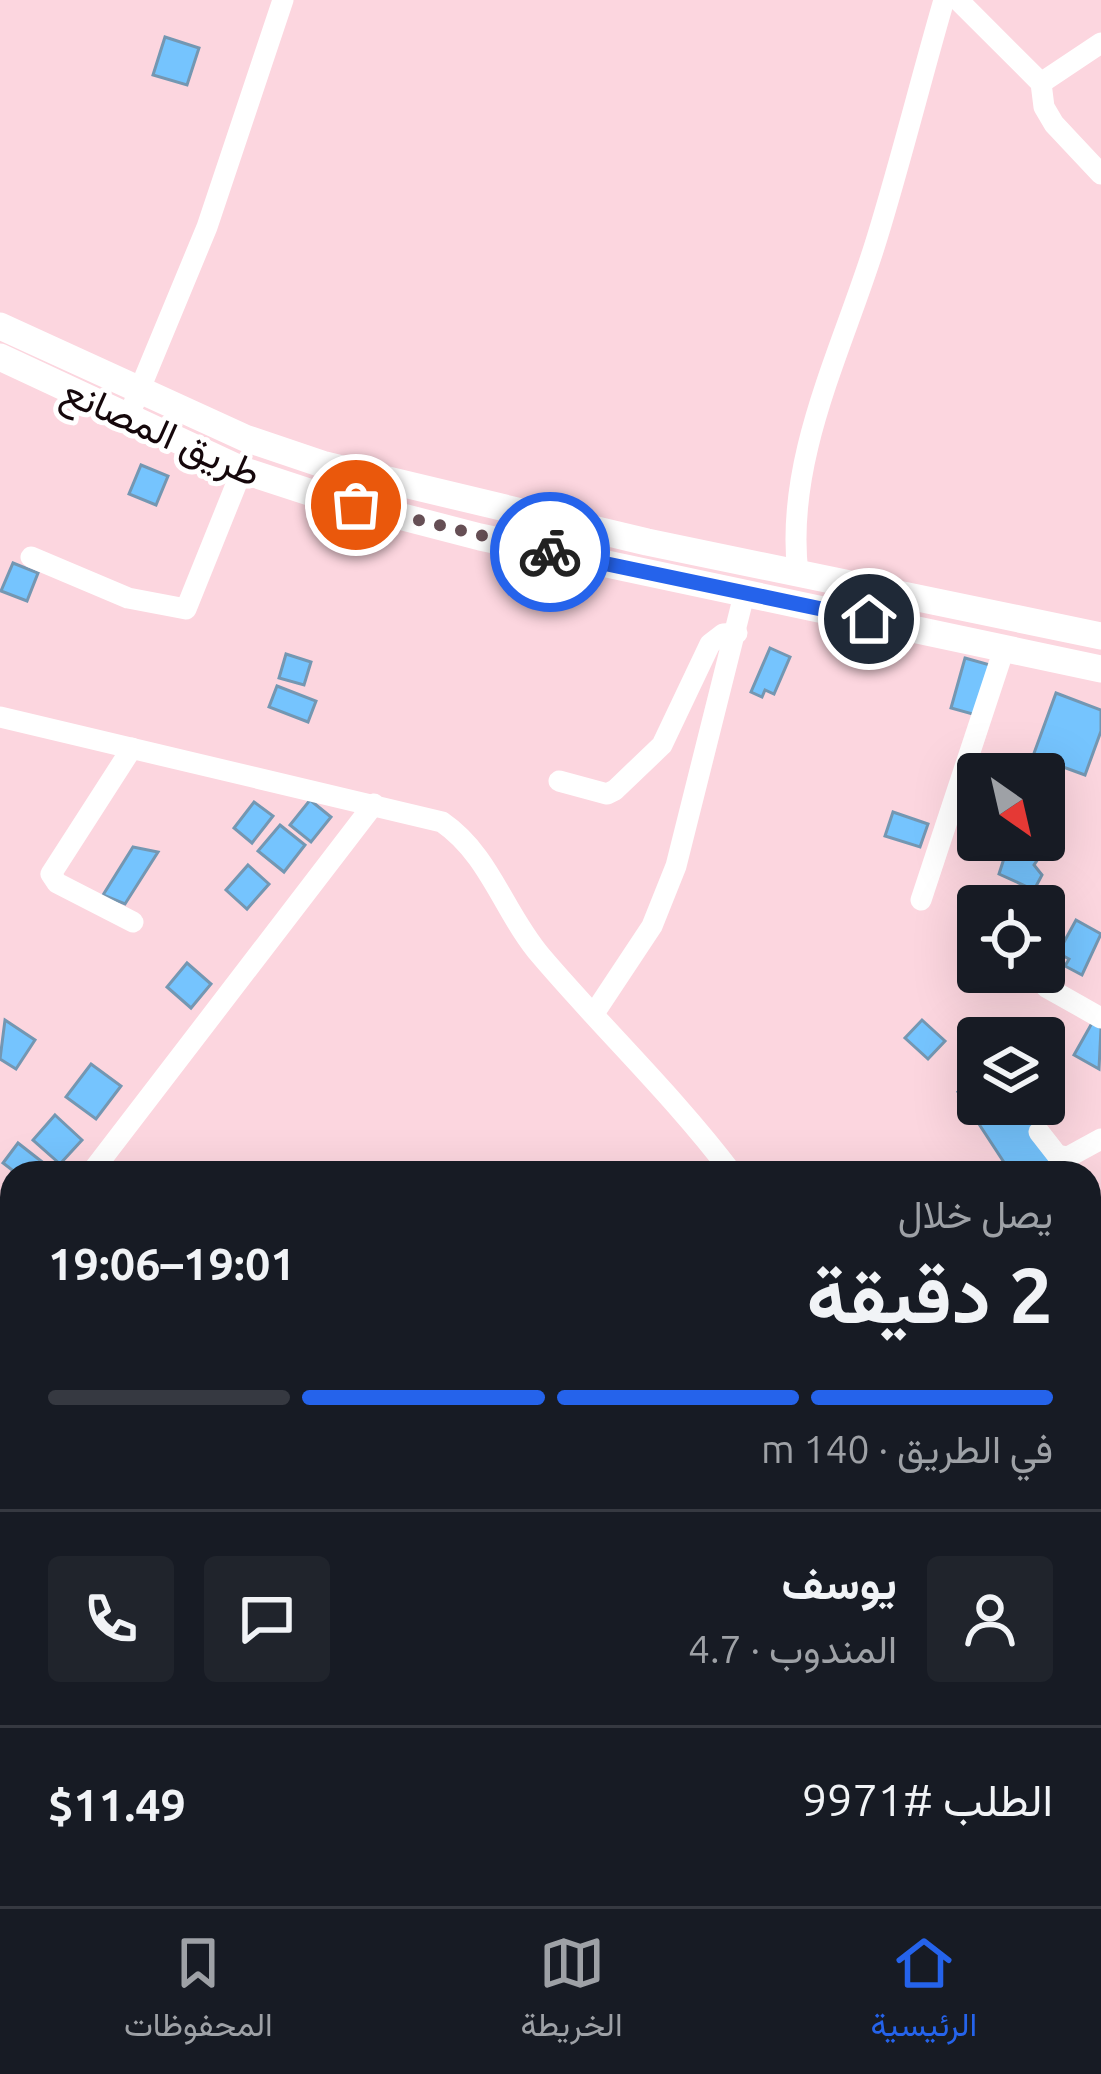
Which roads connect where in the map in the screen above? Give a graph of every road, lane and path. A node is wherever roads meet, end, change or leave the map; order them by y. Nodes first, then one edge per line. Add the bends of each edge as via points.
1 (283, 0) edge
2 (944, 0) edge
3 (958, 0) edge
4 (1101, 43) edge
5 (1041, 83) junction
6 (1101, 175) edge
7 (0, 326) edge
8 (0, 357) edge
9 (141, 393) junction
10 (127, 419) junction
11 (242, 470) junction
12 (31, 557) dead end
13 (798, 574) junction
14 (745, 591) junction
15 (737, 633) junction
16 (1101, 636) edge
17 (1004, 649) junction
18 (1101, 669) edge
19 (0, 718) edge
20 (131, 748) junction
21 (559, 782) dead end
22 (374, 804) junction
23 (920, 900) dead end
24 (133, 922) dead end
25 (1057, 993) edge
26 (595, 1012) junction
27 (1101, 1018) edge
28 (1040, 1132) dead end
29 (1101, 1139) edge
30 (101, 1161) edge
31 (722, 1161) edge

1 - 9 street
2 - 13 street via 800,474
3 - 5 street
4 - 5 street
5 - 6 street via 1054,124
7 - 9 main road, طريق المصانع
8 - 10 main road, طريق المصانع
9 - 10 street
9 - 13 main road, طريق المصانع via 325,465
10 - 11 main road, طريق المصانع
11 - 12 street via 186,609 128,598
11 - 14 main road, طريق المصانع via 480,537
13 - 16 main road, طريق المصانع
14 - 15 street
14 - 17 main road, طريق المصانع
15 - 21 street via 710,644 662,745 615,790
15 - 26 street via 676,866 652,926
17 - 18 main road, طريق المصانع
17 - 23 street
19 - 20 street
20 - 22 street
20 - 24 street via 51,874
22 - 26 street via 442,822 470,843 525,935
22 - 30 street
25 - 27 street
26 - 31 street
28 - 29 street via 1068,1157

